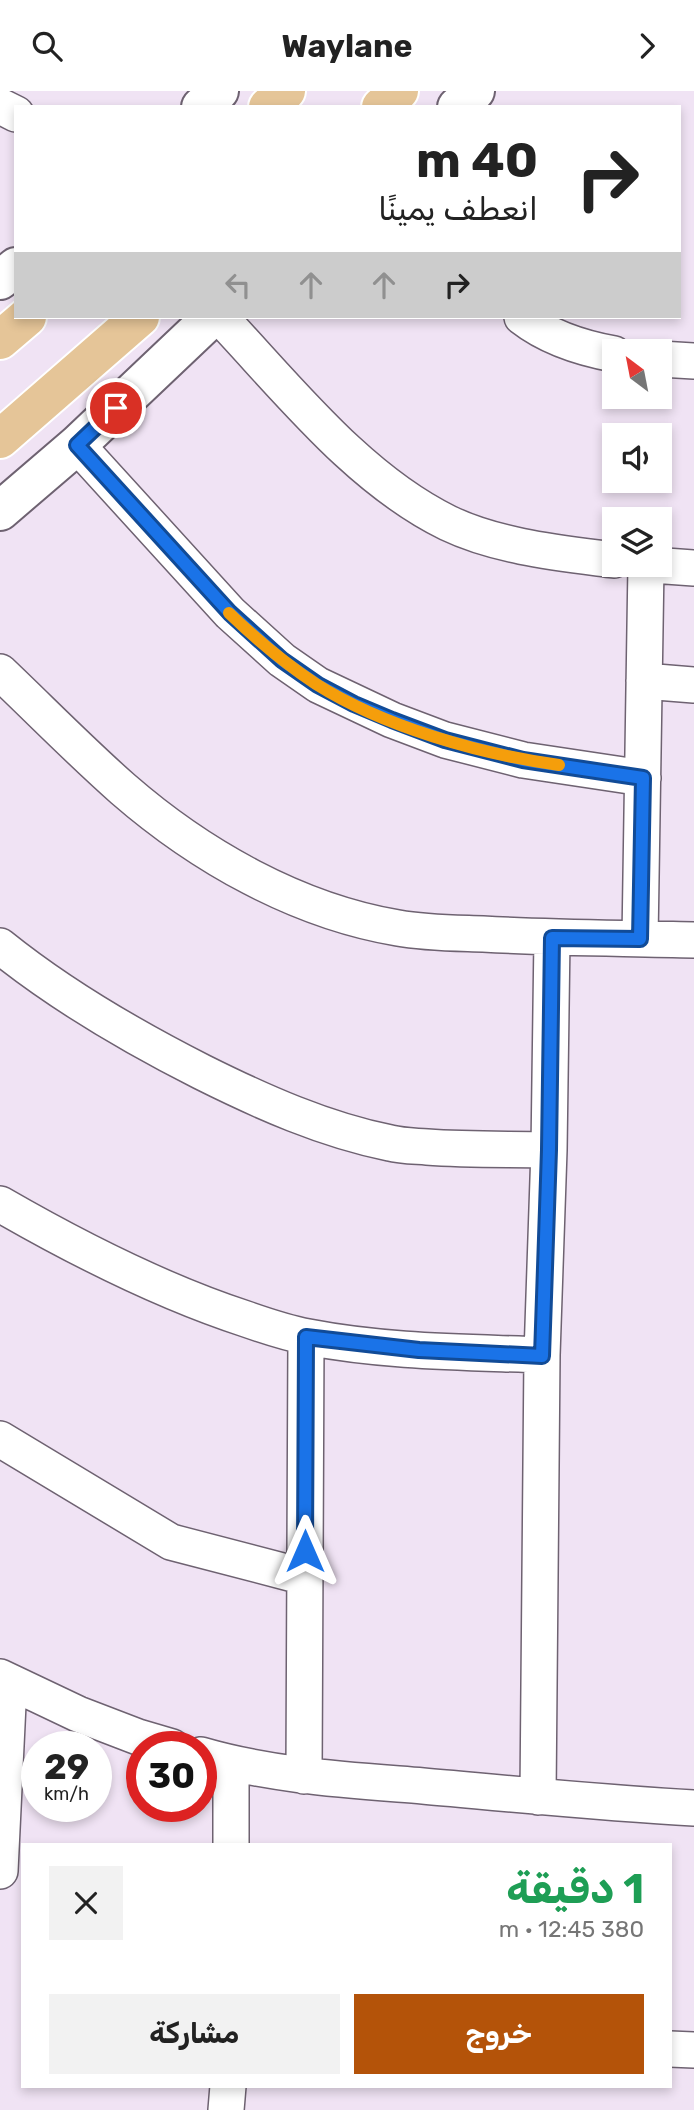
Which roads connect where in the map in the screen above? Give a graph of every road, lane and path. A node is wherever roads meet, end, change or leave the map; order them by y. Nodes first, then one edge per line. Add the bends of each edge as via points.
1 (219, 91) edge
2 (286, 91) edge
3 (399, 91) edge
4 (475, 91) edge
5 (203, 105) edge
6 (270, 105) edge
7 (383, 105) edge
8 (459, 105) edge
9 (14, 269) edge
10 (0, 280) edge
11 (25, 319) edge
12 (138, 319) edge
13 (210, 319) edge
14 (222, 319) edge
15 (525, 319) edge
16 (0, 340) edge
17 (602, 351) edge
18 (672, 360) edge
19 (694, 361) edge
20 (0, 439) edge
21 (77, 445) junction
22 (0, 511) edge
23 (602, 558) edge
24 (672, 566) edge
25 (694, 568) edge
26 (646, 577) edge
27 (0, 673) edge
28 (644, 681) junction
29 (694, 685) edge
30 (643, 778) junction
31 (552, 938) junction
32 (640, 939) junction
33 (694, 940) edge
34 (0, 946) edge
35 (549, 1150) junction
36 (0, 1204) edge
37 (306, 1337) junction
38 (542, 1356) junction
39 (0, 1439) edge
40 (305, 1577) junction
41 (5, 1680) edge
42 (126, 1732) edge
43 (217, 1760) edge
44 (217, 1766) edge
45 (304, 1776) junction
46 (538, 1797) junction
47 (694, 1808) edge
48 (231, 1843) edge
49 (0, 1871) edge
50 (672, 2049) edge
51 (694, 2050) edge
52 (228, 2088) edge
53 (226, 2110) edge

1 - 5 street
2 - 6 main road
3 - 7 main road
4 - 8 street
9 - 10 street
11 - 16 main road
12 - 20 main road
13 - 21 street
14 - 23 street via 335,439 411,501 449,523 488,537
15 - 17 street via 555,338
18 - 19 street
21 - 22 street
21 - 30 street via 230,613 318,685 445,740 523,760
24 - 25 street
26 - 28 street
27 - 31 street via 124,789 169,825 257,880 345,916 401,929
28 - 29 street
28 - 30 street
30 - 32 street
31 - 32 street
31 - 35 street
32 - 33 street
34 - 35 street via 110,1022 278,1108 391,1144
35 - 38 street
36 - 37 street via 165,1287
37 - 38 street via 419,1350
37 - 40 street
38 - 46 street
39 - 40 street via 171,1542
40 - 45 street
41 - 42 street
41 - 49 street
43 - 45 street
44 - 48 street
45 - 46 street
46 - 47 street
50 - 51 street
52 - 53 street

